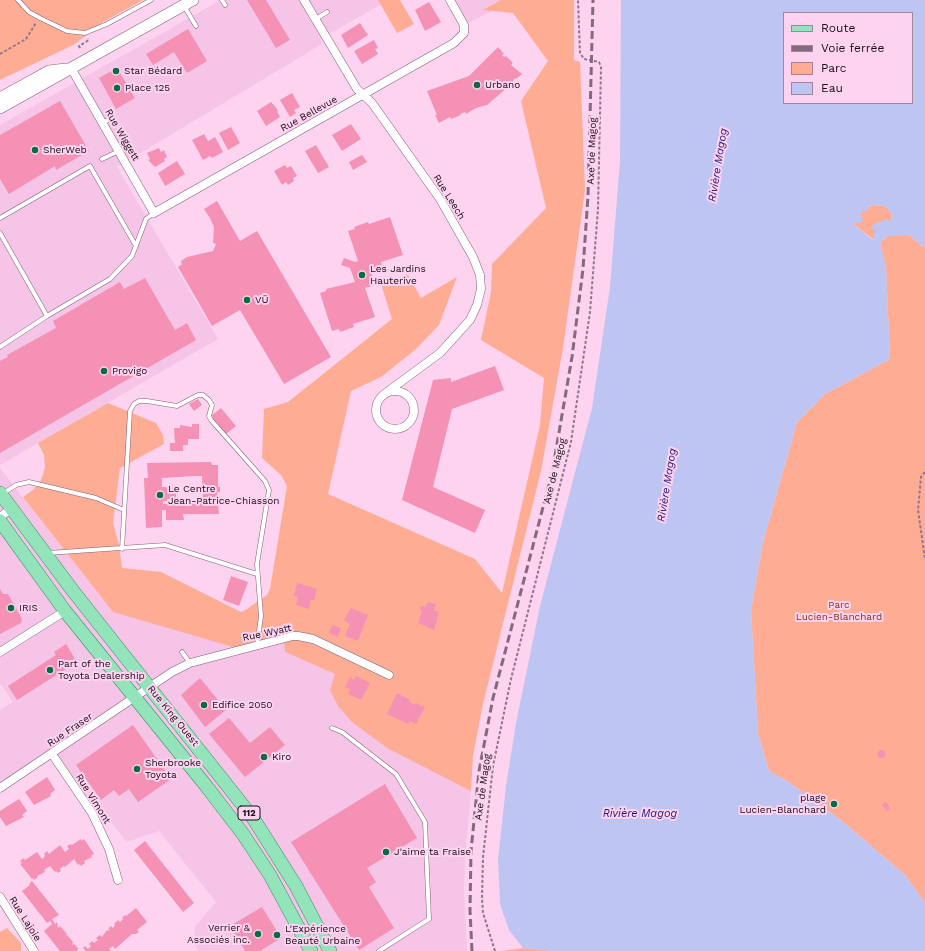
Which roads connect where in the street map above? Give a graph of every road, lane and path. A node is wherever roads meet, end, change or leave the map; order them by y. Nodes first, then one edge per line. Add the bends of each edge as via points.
1 (18, 0) edge
2 (151, 0) edge
3 (193, 0) edge
4 (222, 0) edge
5 (304, 0) edge
6 (450, 0) edge
7 (578, 0) edge
8 (225, 5) dead end
9 (183, 6) junction
10 (327, 12) dead end
11 (40, 18) junction
12 (315, 19) junction
13 (196, 26) dead end
14 (89, 40) dead end
15 (80, 48) dead end
16 (0, 54) edge
17 (71, 68) junction
18 (364, 95) junction
19 (0, 98) edge
20 (0, 108) edge
21 (110, 118) dead end
22 (103, 124) junction
23 (119, 150) junction
24 (102, 159) dead end
25 (154, 213) junction
26 (0, 218) edge
27 (0, 233) edge
28 (136, 246) junction
29 (47, 316) junction
30 (0, 347) edge
31 (383, 395) junction
32 (925, 472) edge
33 (1, 494) edge
34 (11, 509) junction
35 (124, 510) junction
36 (0, 517) edge
37 (0, 521) edge
38 (122, 549) junction
39 (44, 553) junction
40 (925, 559) edge
41 (257, 574) junction
42 (65, 611) junction
43 (256, 645) junction
44 (0, 652) edge
45 (182, 652) dead end
46 (190, 662) junction
47 (389, 675) dead end
48 (150, 687) junction
49 (135, 698) junction
50 (332, 728) dead end
51 (52, 754) junction
52 (0, 788) edge
53 (118, 880) dead end
54 (0, 897) edge
55 (34, 951) edge
56 (311, 951) edge
57 (330, 951) edge
58 (379, 951) edge
59 (495, 951) edge

1 - 11 lane via 29,12
2 - 11 lane via 85,33 67,31
3 - 9 main road
4 - 8 lane
5 - 12 street, Rue Leech
6 - 18 street, Rue Bellevue via 464,25 464,33 454,43
7 - 59 path, Axe de Magog via 580,53 584,59 599,62 601,68 598,209 590,312 571,442 511,679 493,766 483,857 482,898 483,913
9 - 13 lane
9 - 17 main road
10 - 12 lane
11 - 16 path via 26,39
12 - 18 street, Rue Leech via 341,68
14 - 15 path via 79,46
17 - 19 main road via 49,71
17 - 20 main road
17 - 22 street, Rue Wiggett
18 - 25 street, Rue Bellevue
18 - 31 street, Rue Leech via 440,200 473,257 480,275 481,289 470,320 457,335 430,361
21 - 22 lane
22 - 23 street, Rue Wiggett
23 - 24 lane
23 - 25 street, Rue Wiggett
25 - 28 lane via 146,219
26 - 28 lane via 90,166
27 - 29 lane
28 - 29 lane via 126,264 110,279
29 - 30 lane
31 - 31 street via 376,406 378,419 382,425 394,429 407,425 414,414 412,401 402,392 395,390
32 - 40 path via 921,477 918,510
33 - 34 main road, Rue King Ouest / 112
33 - 35 lane via 16,485 29,482 96,498
34 - 36 street
34 - 39 main road, Rue King Ouest / 112
35 - 38 lane
35 - 41 lane via 130,411 134,404 147,401 177,406 198,395 204,395 212,404 209,416 211,420 268,486
37 - 42 main road, Rue King Ouest / 112
38 - 39 lane
38 - 41 lane via 165,545
39 - 48 main road, Rue King Ouest / 112
41 - 43 lane via 261,616
42 - 44 street
42 - 49 main road, Rue King Ouest / 112
43 - 46 street, Rue Wyatt
43 - 47 street, Rue Wyatt via 293,636 313,639
45 - 46 lane
46 - 48 street, Rue Wyatt
48 - 49 street, Rue Fraser
48 - 57 main road, Rue King Ouest / 112 via 265,835 296,886
49 - 51 street, Rue Fraser
49 - 56 main road, Rue King Ouest / 112 via 243,834 270,875
50 - 58 lane via 342,732 396,774 425,822 429,919
51 - 52 street, Rue Fraser
51 - 53 street, Rue Vimont via 92,813 109,849
54 - 55 street, Rue Lajoie

